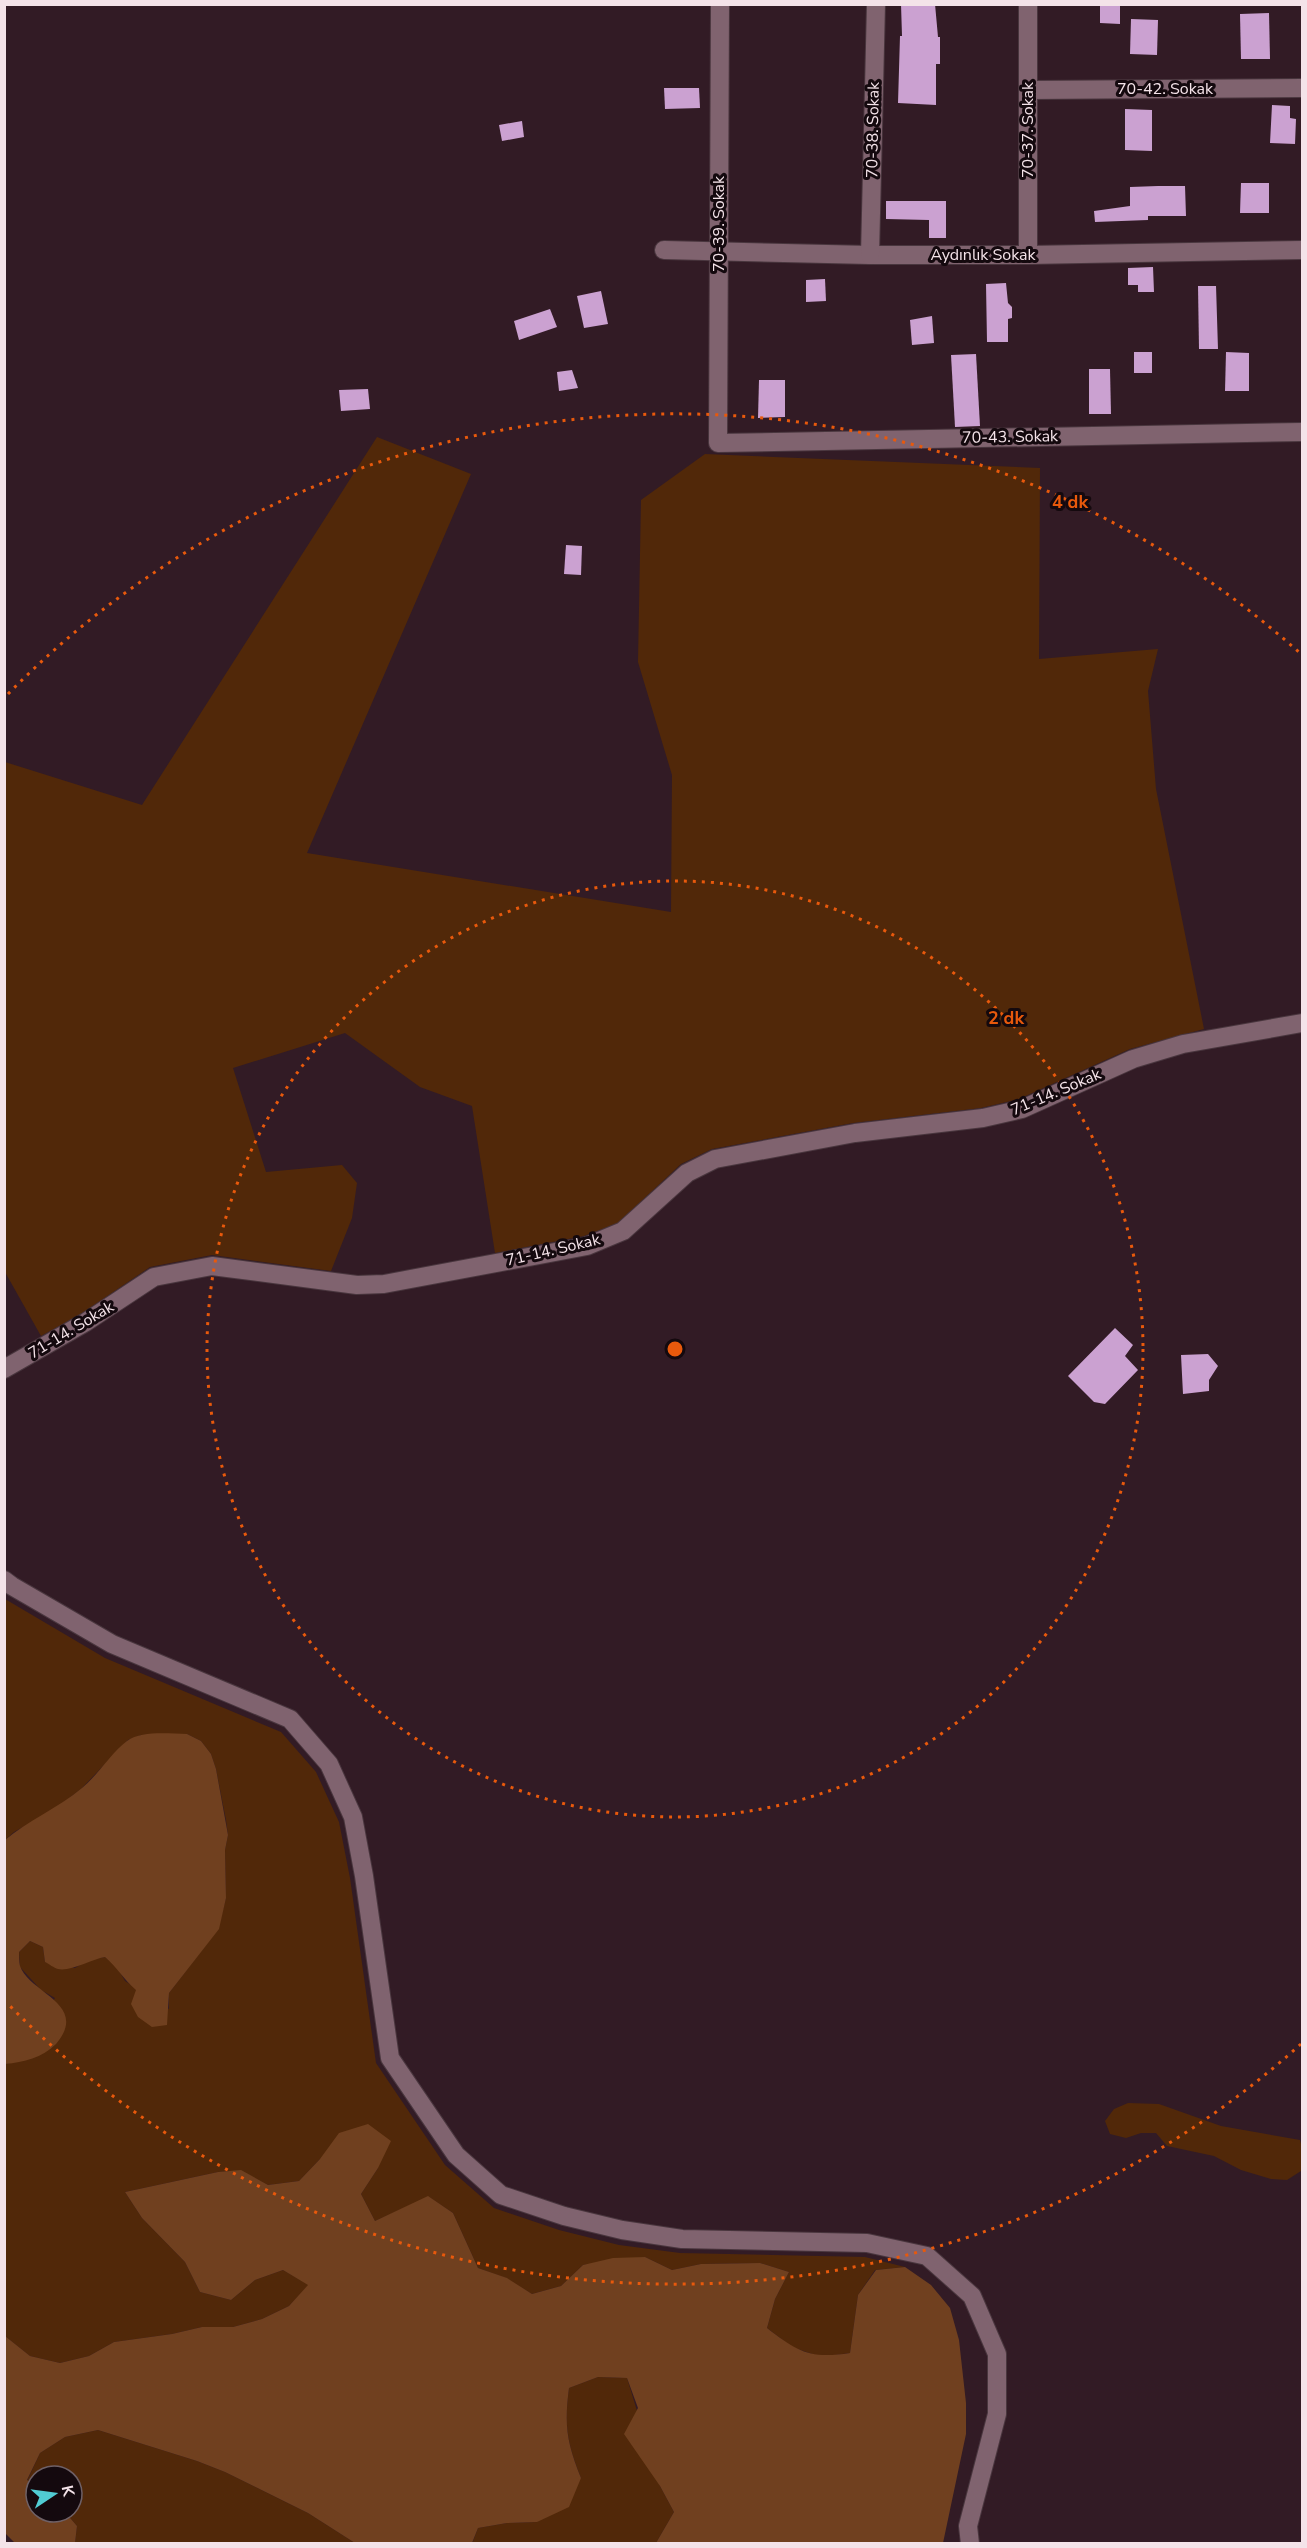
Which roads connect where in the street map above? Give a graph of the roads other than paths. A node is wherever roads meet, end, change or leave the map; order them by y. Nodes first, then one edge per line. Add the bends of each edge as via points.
1 (720, 4) edge
2 (876, 4) edge
3 (1028, 4) edge
4 (1302, 88) edge
5 (1028, 90) junction
6 (1302, 249) edge
7 (664, 250) dead end
8 (719, 251) junction
9 (870, 255) junction
10 (1028, 255) junction
11 (1302, 432) edge
12 (718, 442) joint
13 (1302, 1023) edge
14 (4, 1369) edge
15 (4, 1580) edge
16 (970, 2544) edge

1 - 8 street, 70-39. Sokak
2 - 9 street, 70-38. Sokak
3 - 5 street, 70-37. Sokak
4 - 5 street, 70-42. Sokak
5 - 10 street, 70-37. Sokak
6 - 10 street, Aydınlık Sokak
7 - 8 street, Aydınlık Sokak
8 - 9 street, Aydınlık Sokak
8 - 12 street, 70-39. Sokak
9 - 10 street, Aydınlık Sokak
11 - 12 street, 70-43. Sokak
13 - 14 street, 71-14. Sokak via 1183,1044 1133,1059 1012,1111 983,1118 855,1133 715,1159 687,1173 623,1231 586,1246 384,1284 357,1285 212,1266 154,1276 86,1322
15 - 16 street via 112,1644 290,1719 329,1764 352,1817 390,2058 456,2155 501,2195 598,2225 682,2239 867,2243 927,2256 972,2296 996,2354 997,2414 968,2526

